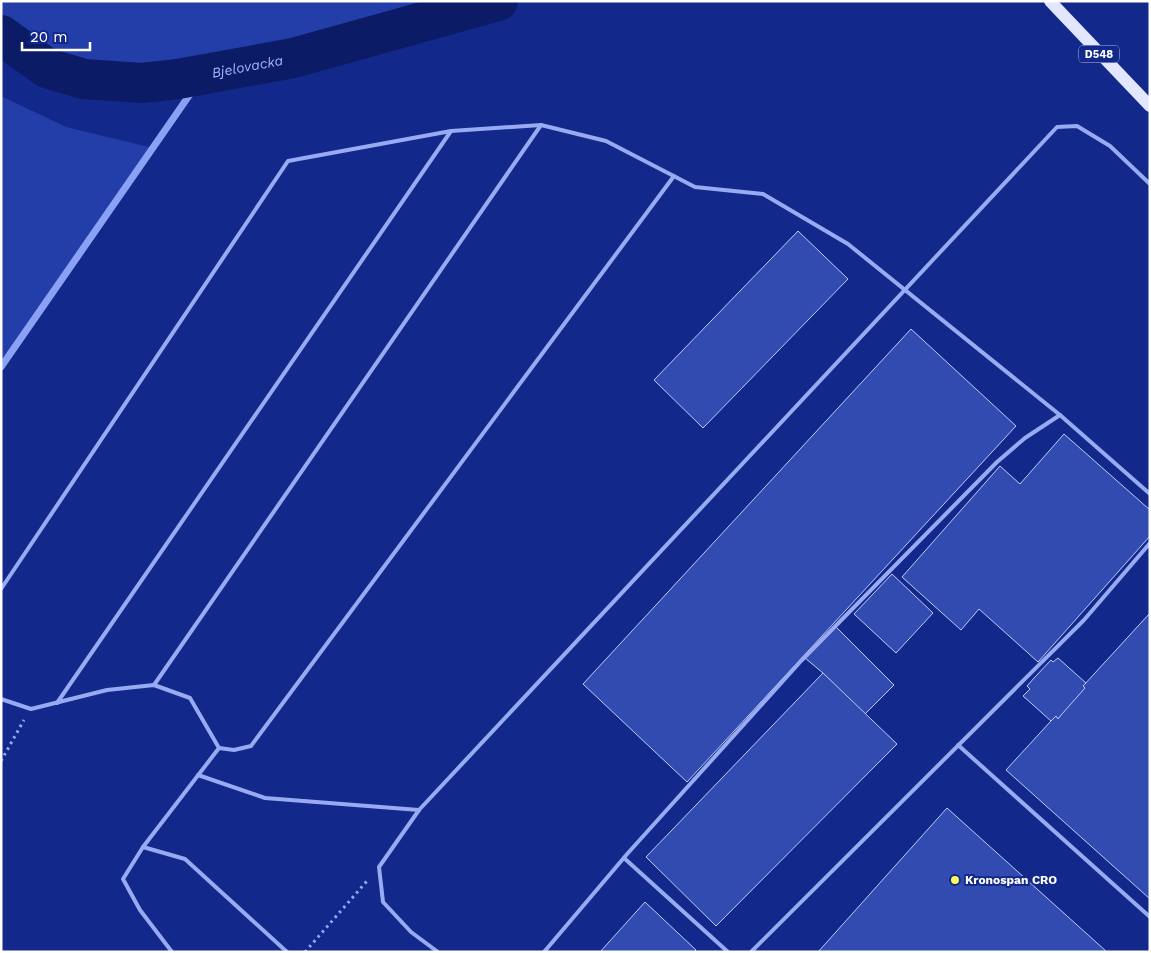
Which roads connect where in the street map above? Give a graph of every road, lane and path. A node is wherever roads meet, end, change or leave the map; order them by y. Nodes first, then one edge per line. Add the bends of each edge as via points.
1 (1050, 1) edge
2 (1150, 106) edge
3 (541, 125) junction
4 (451, 131) junction
5 (674, 176) junction
6 (1150, 184) edge
7 (906, 289) junction
8 (1060, 415) junction
9 (1150, 494) edge
10 (1150, 544) edge
11 (1, 590) edge
12 (154, 685) junction
13 (1, 699) edge
14 (57, 703) junction
15 (31, 709) junction
16 (958, 745) junction
17 (219, 748) junction
18 (1, 761) edge
19 (198, 775) junction
20 (419, 810) junction
21 (143, 847) junction
22 (624, 858) junction
23 (379, 867) junction
24 (1150, 918) edge
25 (172, 952) edge
26 (287, 952) edge
27 (304, 952) edge
28 (438, 952) edge
29 (544, 952) edge
30 (728, 952) edge
31 (751, 952) edge

1 - 2 main road, D548
3 - 4 lane
3 - 5 lane via 606,142
3 - 12 lane
4 - 11 lane via 288,161
4 - 14 lane
5 - 7 lane via 695,187 763,194 848,244
5 - 17 lane via 251,746 234,750
6 - 7 lane via 1102,141 1077,126 1058,127
7 - 8 lane
7 - 20 lane
8 - 9 lane
8 - 22 lane via 997,462 801,661
10 - 16 lane via 1084,620
12 - 14 lane via 107,690
12 - 17 lane via 190,698
13 - 15 lane
14 - 15 lane
15 - 18 path
16 - 24 lane
16 - 31 lane
17 - 19 lane
19 - 20 lane via 265,798
19 - 21 lane
20 - 23 lane
21 - 25 lane via 124,879 140,910
21 - 26 lane via 185,858
22 - 29 lane
22 - 30 lane
23 - 27 path
23 - 28 lane via 383,902 411,932

